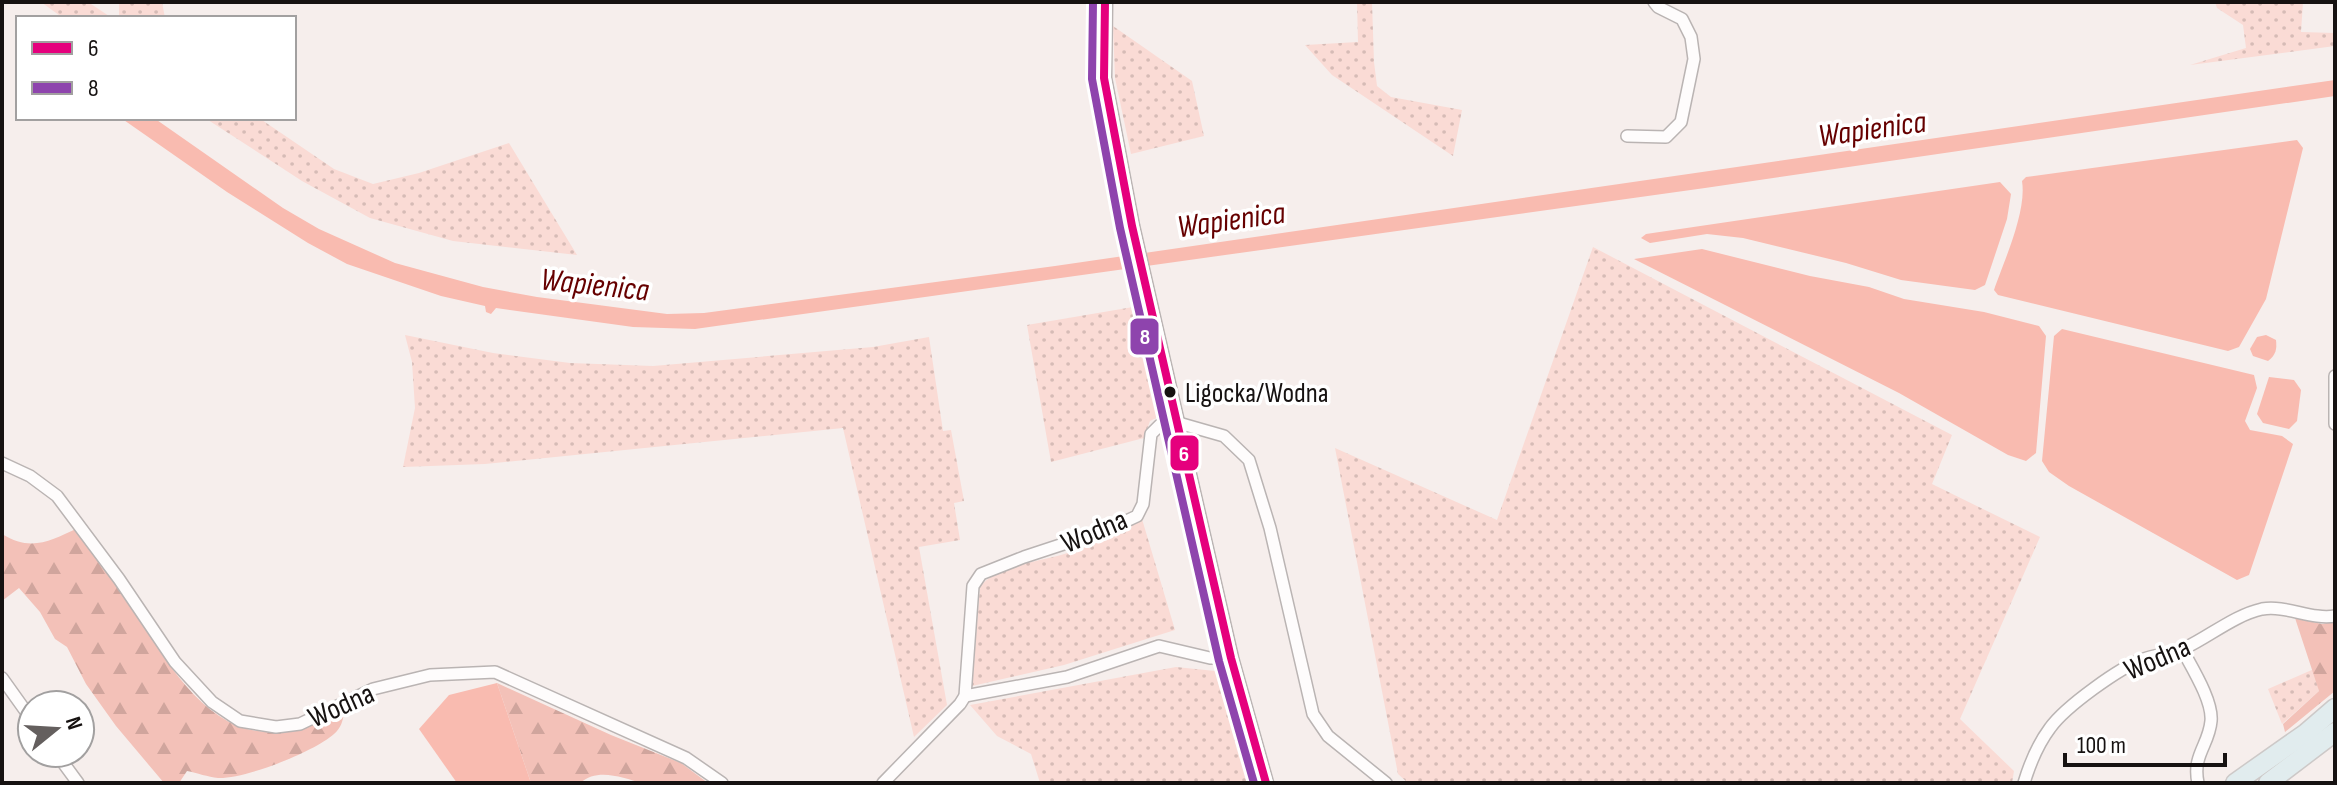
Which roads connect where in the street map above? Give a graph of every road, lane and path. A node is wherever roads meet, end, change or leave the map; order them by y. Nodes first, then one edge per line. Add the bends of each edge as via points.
1 (1105, 2) edge
2 (1654, 2) edge
3 (1627, 136) dead end
4 (2335, 376) edge
5 (1175, 422) junction
6 (2335, 424) edge
7 (2, 463) edge
8 (2335, 616) edge
9 (2182, 649) junction
10 (1231, 658) junction
11 (2, 678) edge
12 (965, 696) junction
13 (16, 698) edge
14 (2335, 708) edge
15 (2335, 732) edge
16 (722, 783) edge
17 (883, 783) edge
18 (1266, 783) edge
19 (1386, 783) edge
20 (2024, 783) edge
21 (2198, 783) edge
22 (2235, 783) edge
23 (2268, 783) edge

1 - 5 street via 1104,78
2 - 3 street via 1682,19 1694,59 1681,122 1666,137
4 - 6 street
5 - 10 street
5 - 12 street, Wodna via 1160,425 1151,434 1137,516 981,574 973,586
5 - 19 street via 1224,436 1249,460 1313,714 1328,736
7 - 16 street, Wodna via 57,496 175,662 212,702 240,721 276,727 300,724 373,689 430,675 495,672 686,758
8 - 9 street, Wodna via 2263,609
9 - 20 street, Wodna via 2142,659 2060,716 2031,760
9 - 21 street via 2211,711 2195,768
10 - 12 street via 1159,646 1067,677
10 - 18 street
11 - 13 street
12 - 17 street
14 - 22 main road
15 - 23 main road

